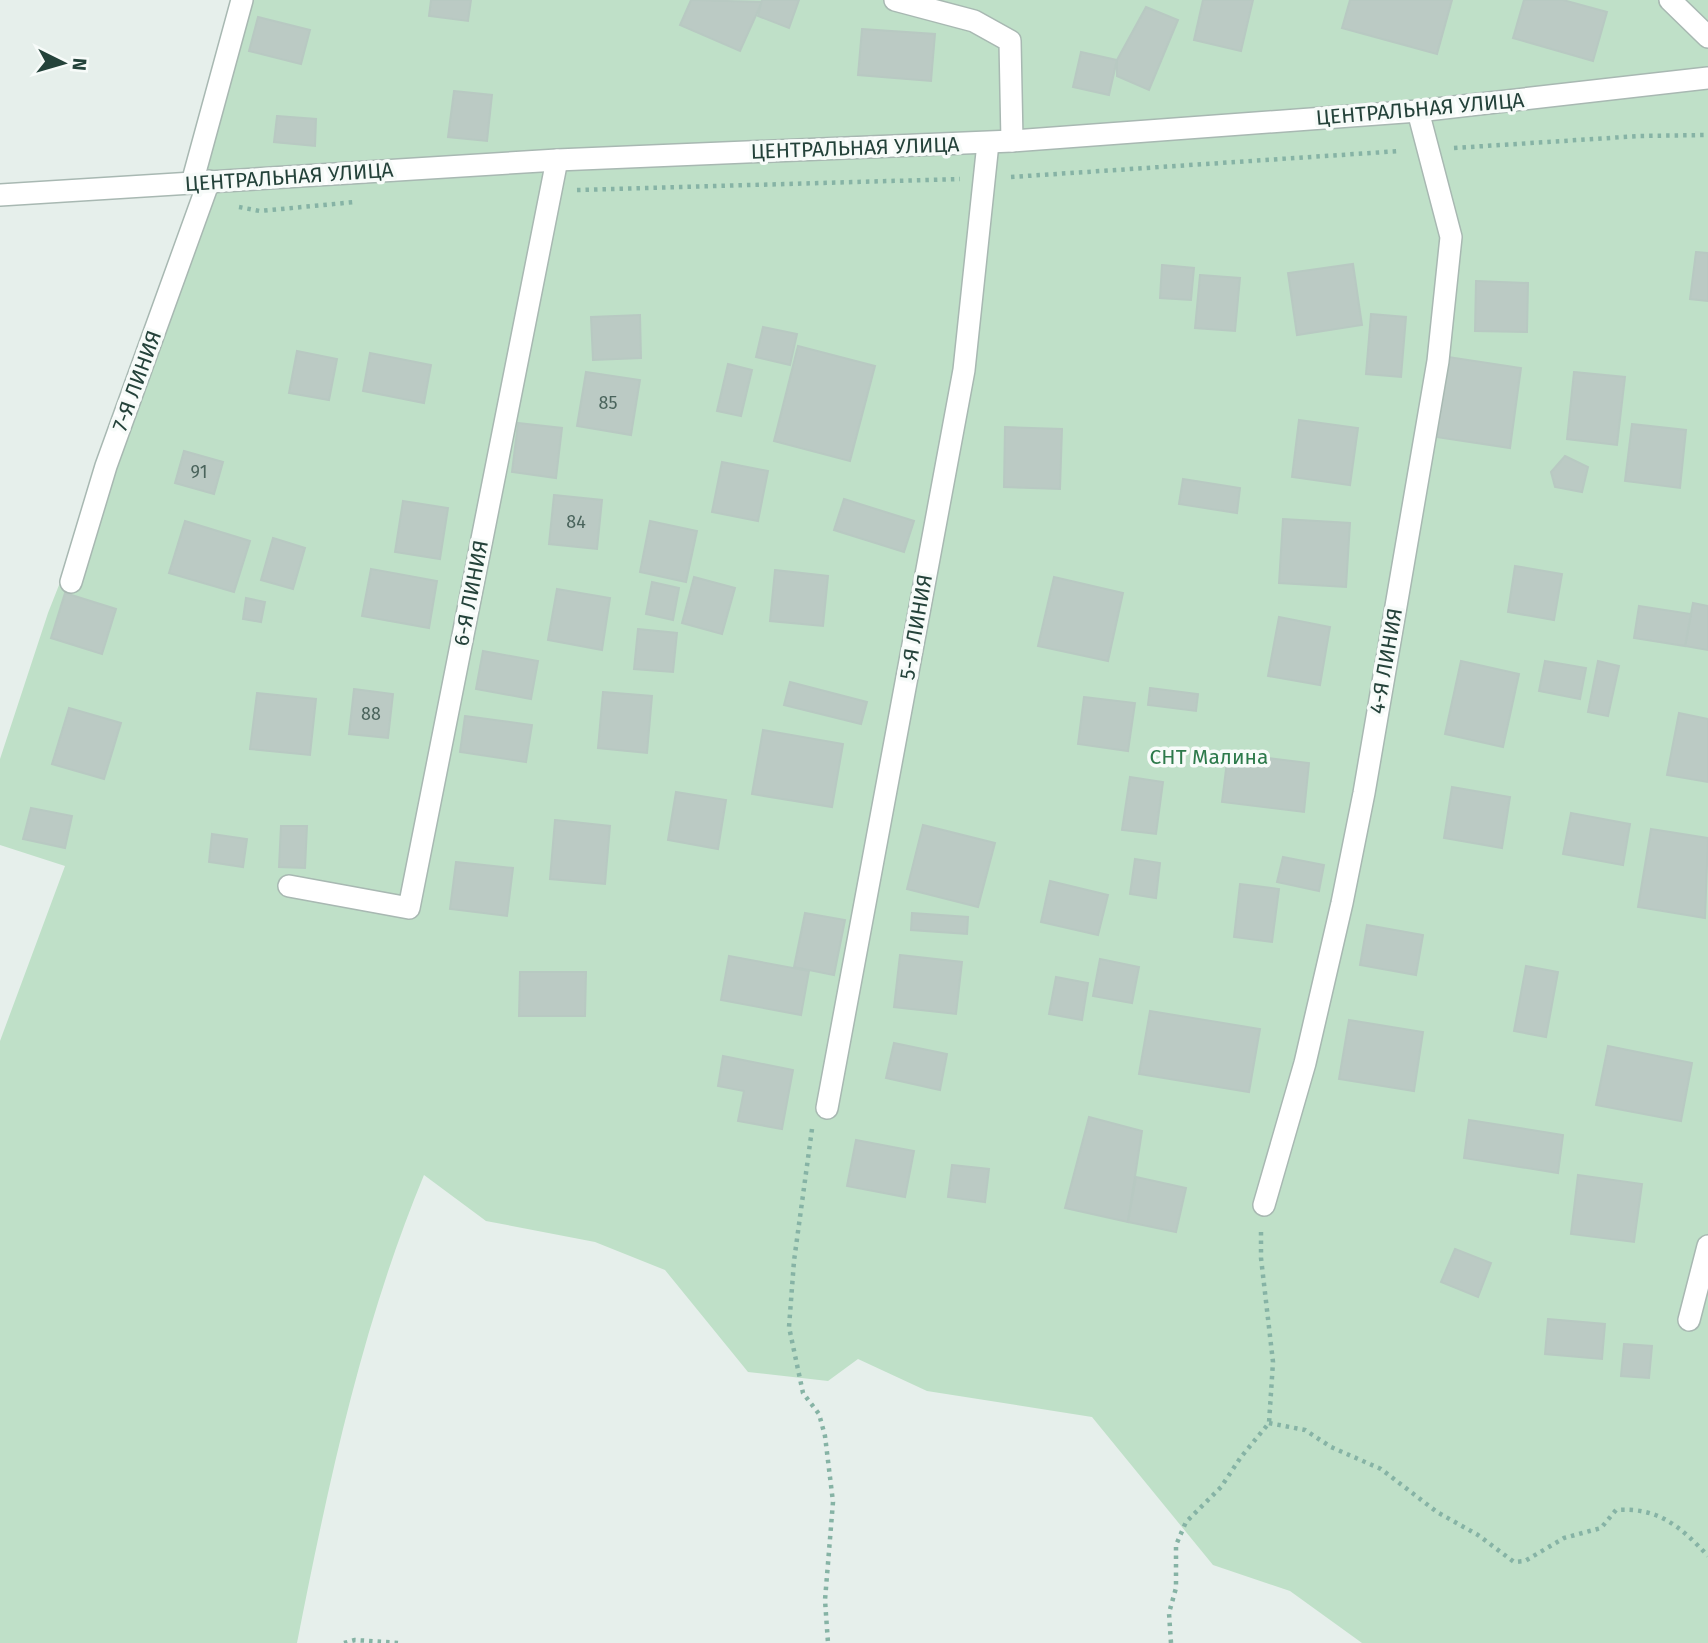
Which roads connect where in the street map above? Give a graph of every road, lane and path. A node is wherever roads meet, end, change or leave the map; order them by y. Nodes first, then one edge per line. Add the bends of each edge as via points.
1 (242, 0) edge
2 (895, 0) edge
3 (1670, 0) edge
4 (1708, 37) edge
5 (1708, 78) edge
6 (1418, 111) junction
7 (1012, 141) junction
8 (988, 143) junction
9 (557, 160) junction
10 (200, 182) junction
11 (0, 195) edge
12 (71, 582) dead end
13 (289, 886) dead end
14 (827, 1108) joint
15 (1264, 1205) joint
16 (1708, 1246) edge
17 (1689, 1320) dead end
18 (1269, 1423) junction
19 (1708, 1556) edge
20 (344, 1643) edge
21 (399, 1643) edge
22 (828, 1643) edge
23 (1171, 1643) edge

1 - 10 street, 7-Я ЛИНИЯ
2 - 7 street via 974,21 1010,41
3 - 4 street
5 - 6 street, ЦЕНТРАЛЬНАЯ УЛИЦА
6 - 7 street, ЦЕНТРАЛЬНАЯ УЛИЦА
6 - 15 street, 4-Я ЛИНИЯ via 1451,237 1436,374 1347,879 1305,1063
7 - 8 street, ЦЕНТРАЛЬНАЯ УЛИЦА
8 - 9 street, ЦЕНТРАЛЬНАЯ УЛИЦА
8 - 14 street, 5-Я ЛИНИЯ via 964,370
9 - 10 street, ЦЕНТРАЛЬНАЯ УЛИЦА
9 - 13 street, 6-Я ЛИНИЯ via 409,908
10 - 11 street, ЦЕНТРАЛЬНАЯ УЛИЦА
10 - 12 street, 7-Я ЛИНИЯ
14 - 22 path via 813,1126 810,1141 789,1327 803,1393 819,1414 825,1436 833,1502 825,1600
15 - 18 path via 1261,1258 1273,1362
16 - 17 street
18 - 19 path via 1305,1430 1381,1469 1514,1562 1525,1561 1564,1538 1601,1528 1616,1510 1641,1509 1673,1523
18 - 23 path via 1221,1487 1186,1522 1176,1545 1176,1588 1168,1613
20 - 21 path

